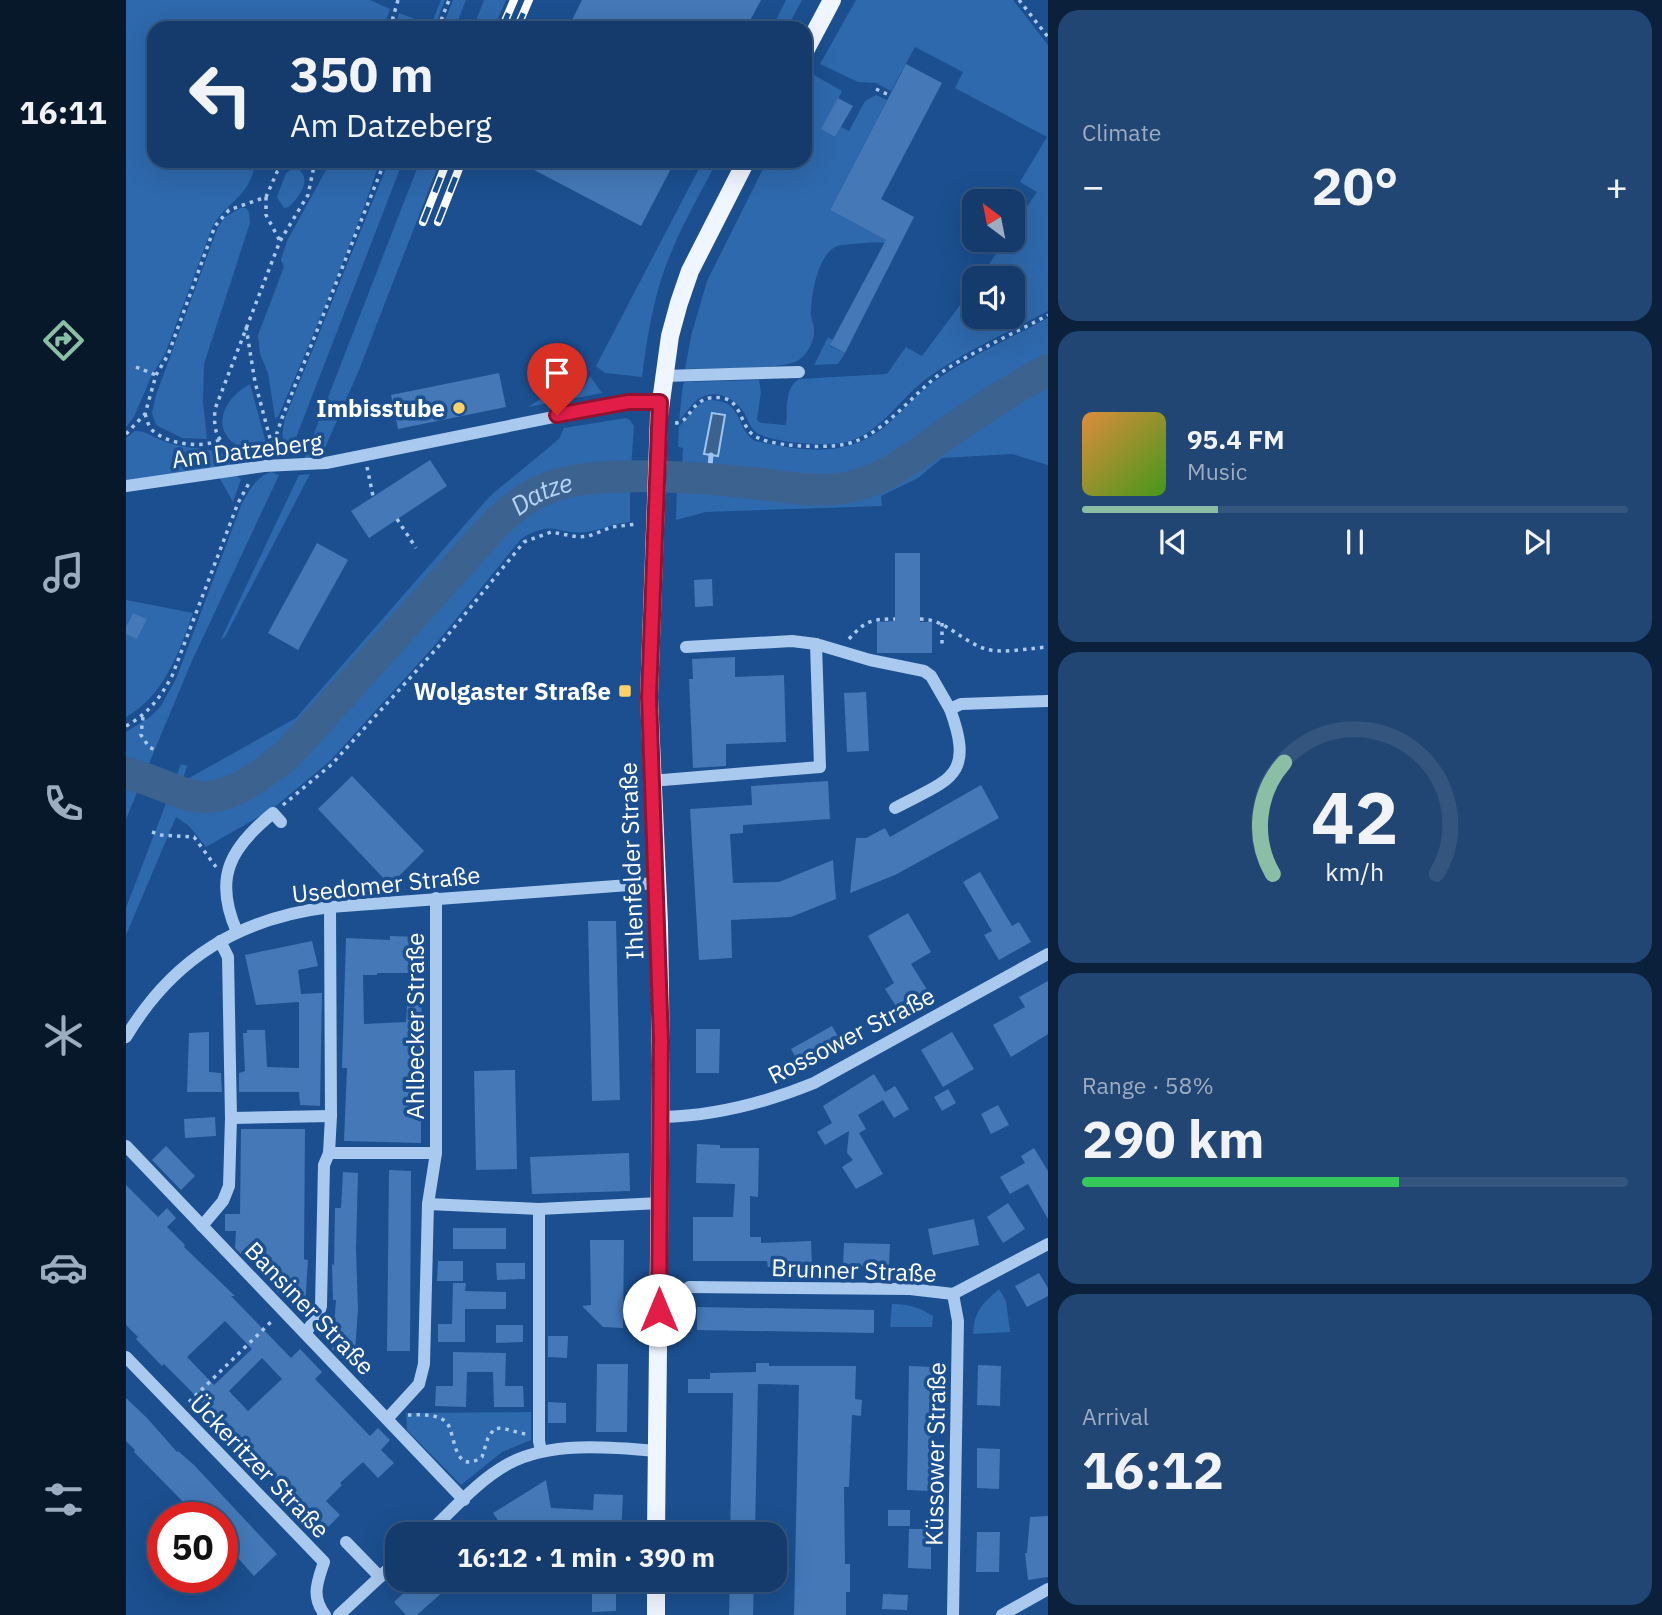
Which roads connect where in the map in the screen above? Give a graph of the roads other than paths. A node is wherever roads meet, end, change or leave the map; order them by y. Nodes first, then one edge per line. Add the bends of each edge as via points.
1 (832, 0) edge
2 (812, 38) edge
3 (742, 168) edge
4 (799, 372) dead end
5 (663, 376) junction
6 (668, 407) junction
7 (126, 486) edge
8 (816, 644) junction
9 (686, 647) dead end
10 (1048, 701) edge
11 (950, 709) junction
12 (652, 781) junction
13 (895, 808) dead end
14 (277, 817) road end
15 (656, 883) junction
16 (436, 898) junction
17 (330, 907) junction
18 (237, 932) junction
19 (220, 940) junction
20 (1048, 954) edge
21 (126, 1037) edge
22 (331, 1116) junction
23 (662, 1117) junction
24 (231, 1118) junction
25 (126, 1146) edge
26 (329, 1153) junction
27 (436, 1153) junction
28 (660, 1203) junction
29 (428, 1205) junction
30 (539, 1209) junction
31 (202, 1226) junction
32 (1048, 1244) edge
33 (689, 1287) dead end
34 (953, 1294) junction
35 (305, 1333) junction
36 (126, 1357) edge
37 (387, 1419) junction
38 (541, 1451) junction
39 (657, 1451) junction
40 (464, 1500) junction
41 (440, 1522) edge
42 (656, 1522) edge
43 (346, 1542) dead end
44 (385, 1573) edge
45 (380, 1577) junction
46 (1048, 1589) edge
47 (656, 1592) edge
48 (325, 1615) edge
49 (339, 1615) edge
50 (656, 1615) edge
51 (953, 1615) edge
52 (1002, 1615) edge

1 - 2 main road
3 - 5 main road, Ihlenfelder Straße via 690,271
4 - 5 street
5 - 6 main road, Ihlenfelder Straße
6 - 7 street, Am Datzeberg via 628,402 326,463 264,466
6 - 12 main road, Ihlenfelder Straße via 657,446 649,697
8 - 9 street via 792,641
8 - 11 street via 924,671
8 - 12 street via 820,767
10 - 11 street via 961,704
11 - 13 street via 961,755 957,767 945,781
12 - 15 main road, Ihlenfelder Straße
14 - 18 street via 251,830 233,858 226,903
15 - 16 street, Usedomer Straße
15 - 23 main road, Ihlenfelder Straße
16 - 17 street, Usedomer Straße
16 - 27 street, Ahlbecker Straße
17 - 18 street, Usedomer Straße via 278,916
17 - 22 street
18 - 19 street, Usedomer Straße
19 - 21 street, Usedomer Straße via 166,982
19 - 24 street via 228,957
20 - 23 street, Rossower Straße via 814,1083 740,1108
22 - 24 street
22 - 26 street
23 - 28 main road, Ihlenfelder Straße
24 - 31 street via 229,1186
25 - 31 street, Bansiner Straße
26 - 27 street, Ahlbecker Straße
26 - 35 street via 324,1165 321,1306
27 - 29 street, Ahlbecker Straße
28 - 30 street
28 - 39 main road, Ihlenfelder Straße
29 - 30 street
29 - 37 street, Ahlbecker Straße via 424,1364 419,1384
30 - 38 street
31 - 35 street, Bansiner Straße
32 - 34 street, Brunner Straße
33 - 34 street, Brunner Straße via 910,1289
34 - 51 street, Küssower Straße via 958,1321
35 - 37 street, Bansiner Straße
36 - 48 street, Ückeritzer Straße via 324,1562 315,1597
37 - 40 street, Bansiner Straße
38 - 39 street
38 - 40 street via 507,1464
39 - 42 main road, Ihlenfelder Straße
40 - 41 street
43 - 45 street
44 - 45 street
45 - 49 street
46 - 52 street
47 - 50 main road

